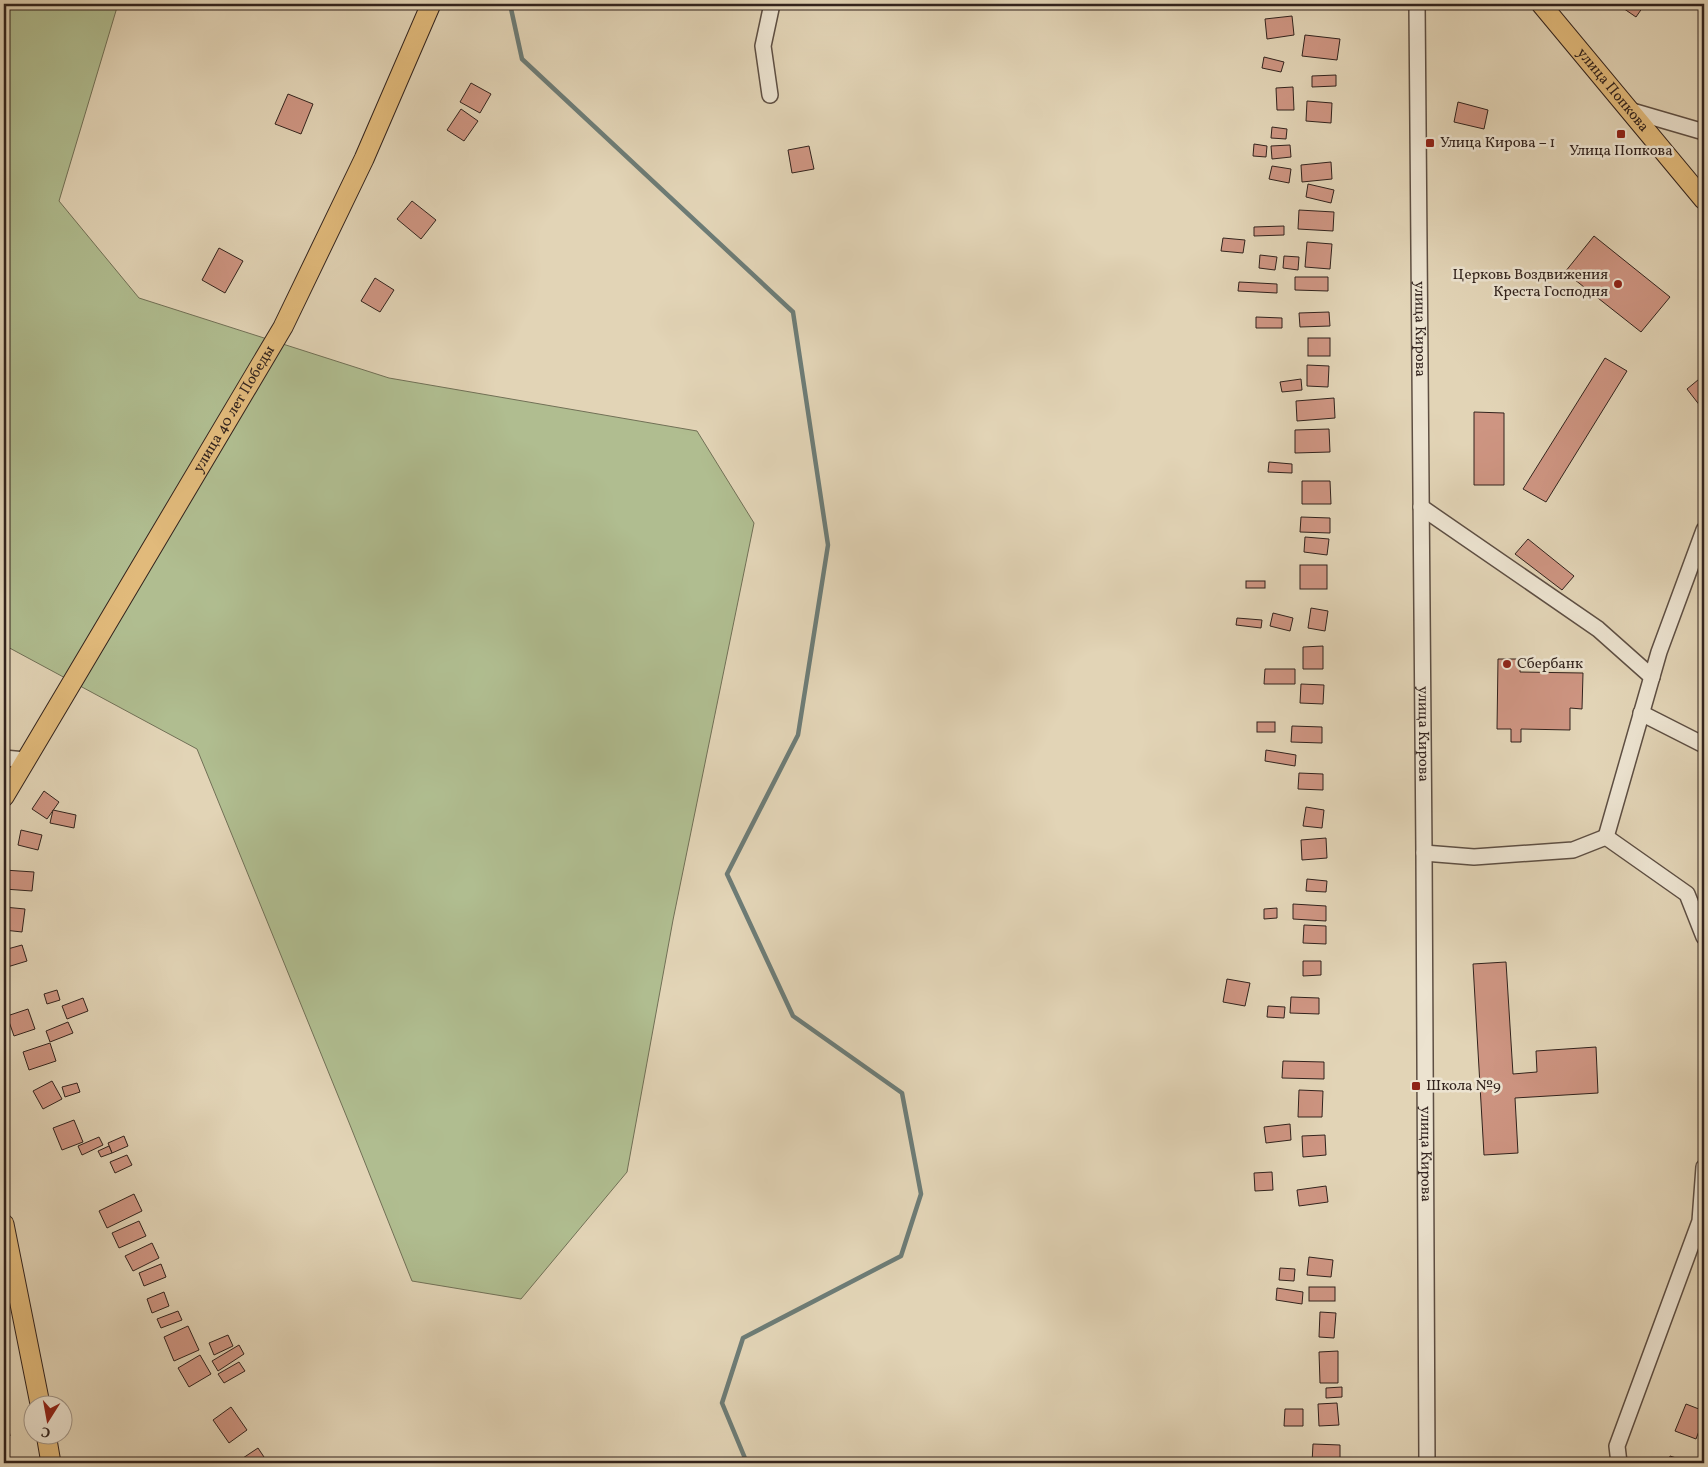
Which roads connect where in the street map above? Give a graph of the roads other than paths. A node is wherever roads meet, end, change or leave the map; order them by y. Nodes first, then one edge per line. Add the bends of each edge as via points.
1 (431, 4) edge
2 (772, 4) edge
3 (1417, 4) edge
4 (1541, 4) edge
5 (770, 95) dead end
6 (1632, 111) junction
7 (1704, 132) edge
8 (1704, 200) edge
9 (1420, 507) junction
10 (1704, 530) edge
11 (1652, 677) junction
12 (1641, 713) junction
13 (1704, 745) edge
14 (4, 758) edge
15 (25, 760) junction
16 (4, 797) edge
17 (1606, 837) junction
18 (1424, 853) junction
19 (1704, 938) edge
20 (1704, 1167) edge
21 (4, 1224) edge
22 (38, 1394) edge
23 (48, 1444) edge
24 (52, 1463) edge
25 (1427, 1463) edge
26 (1619, 1463) edge

1 - 15 main road, улица 40 лет Победы via 364,159 283,327
2 - 5 street via 763,46
3 - 9 street, улица Кирова
4 - 6 main road, улица Попкова
6 - 7 street
6 - 8 main road, улица Попкова
9 - 11 street via 1598,629
9 - 18 street, улица Кирова
10 - 11 street
11 - 12 street
12 - 13 street
12 - 17 street
14 - 15 street
15 - 16 main road, улица 40 лет Победы
17 - 18 street via 1573,850 1474,856
17 - 19 street via 1687,894
18 - 25 street, улица Кирова
20 - 26 street via 1700,1221 1617,1446
21 - 22 main road
23 - 24 main road

